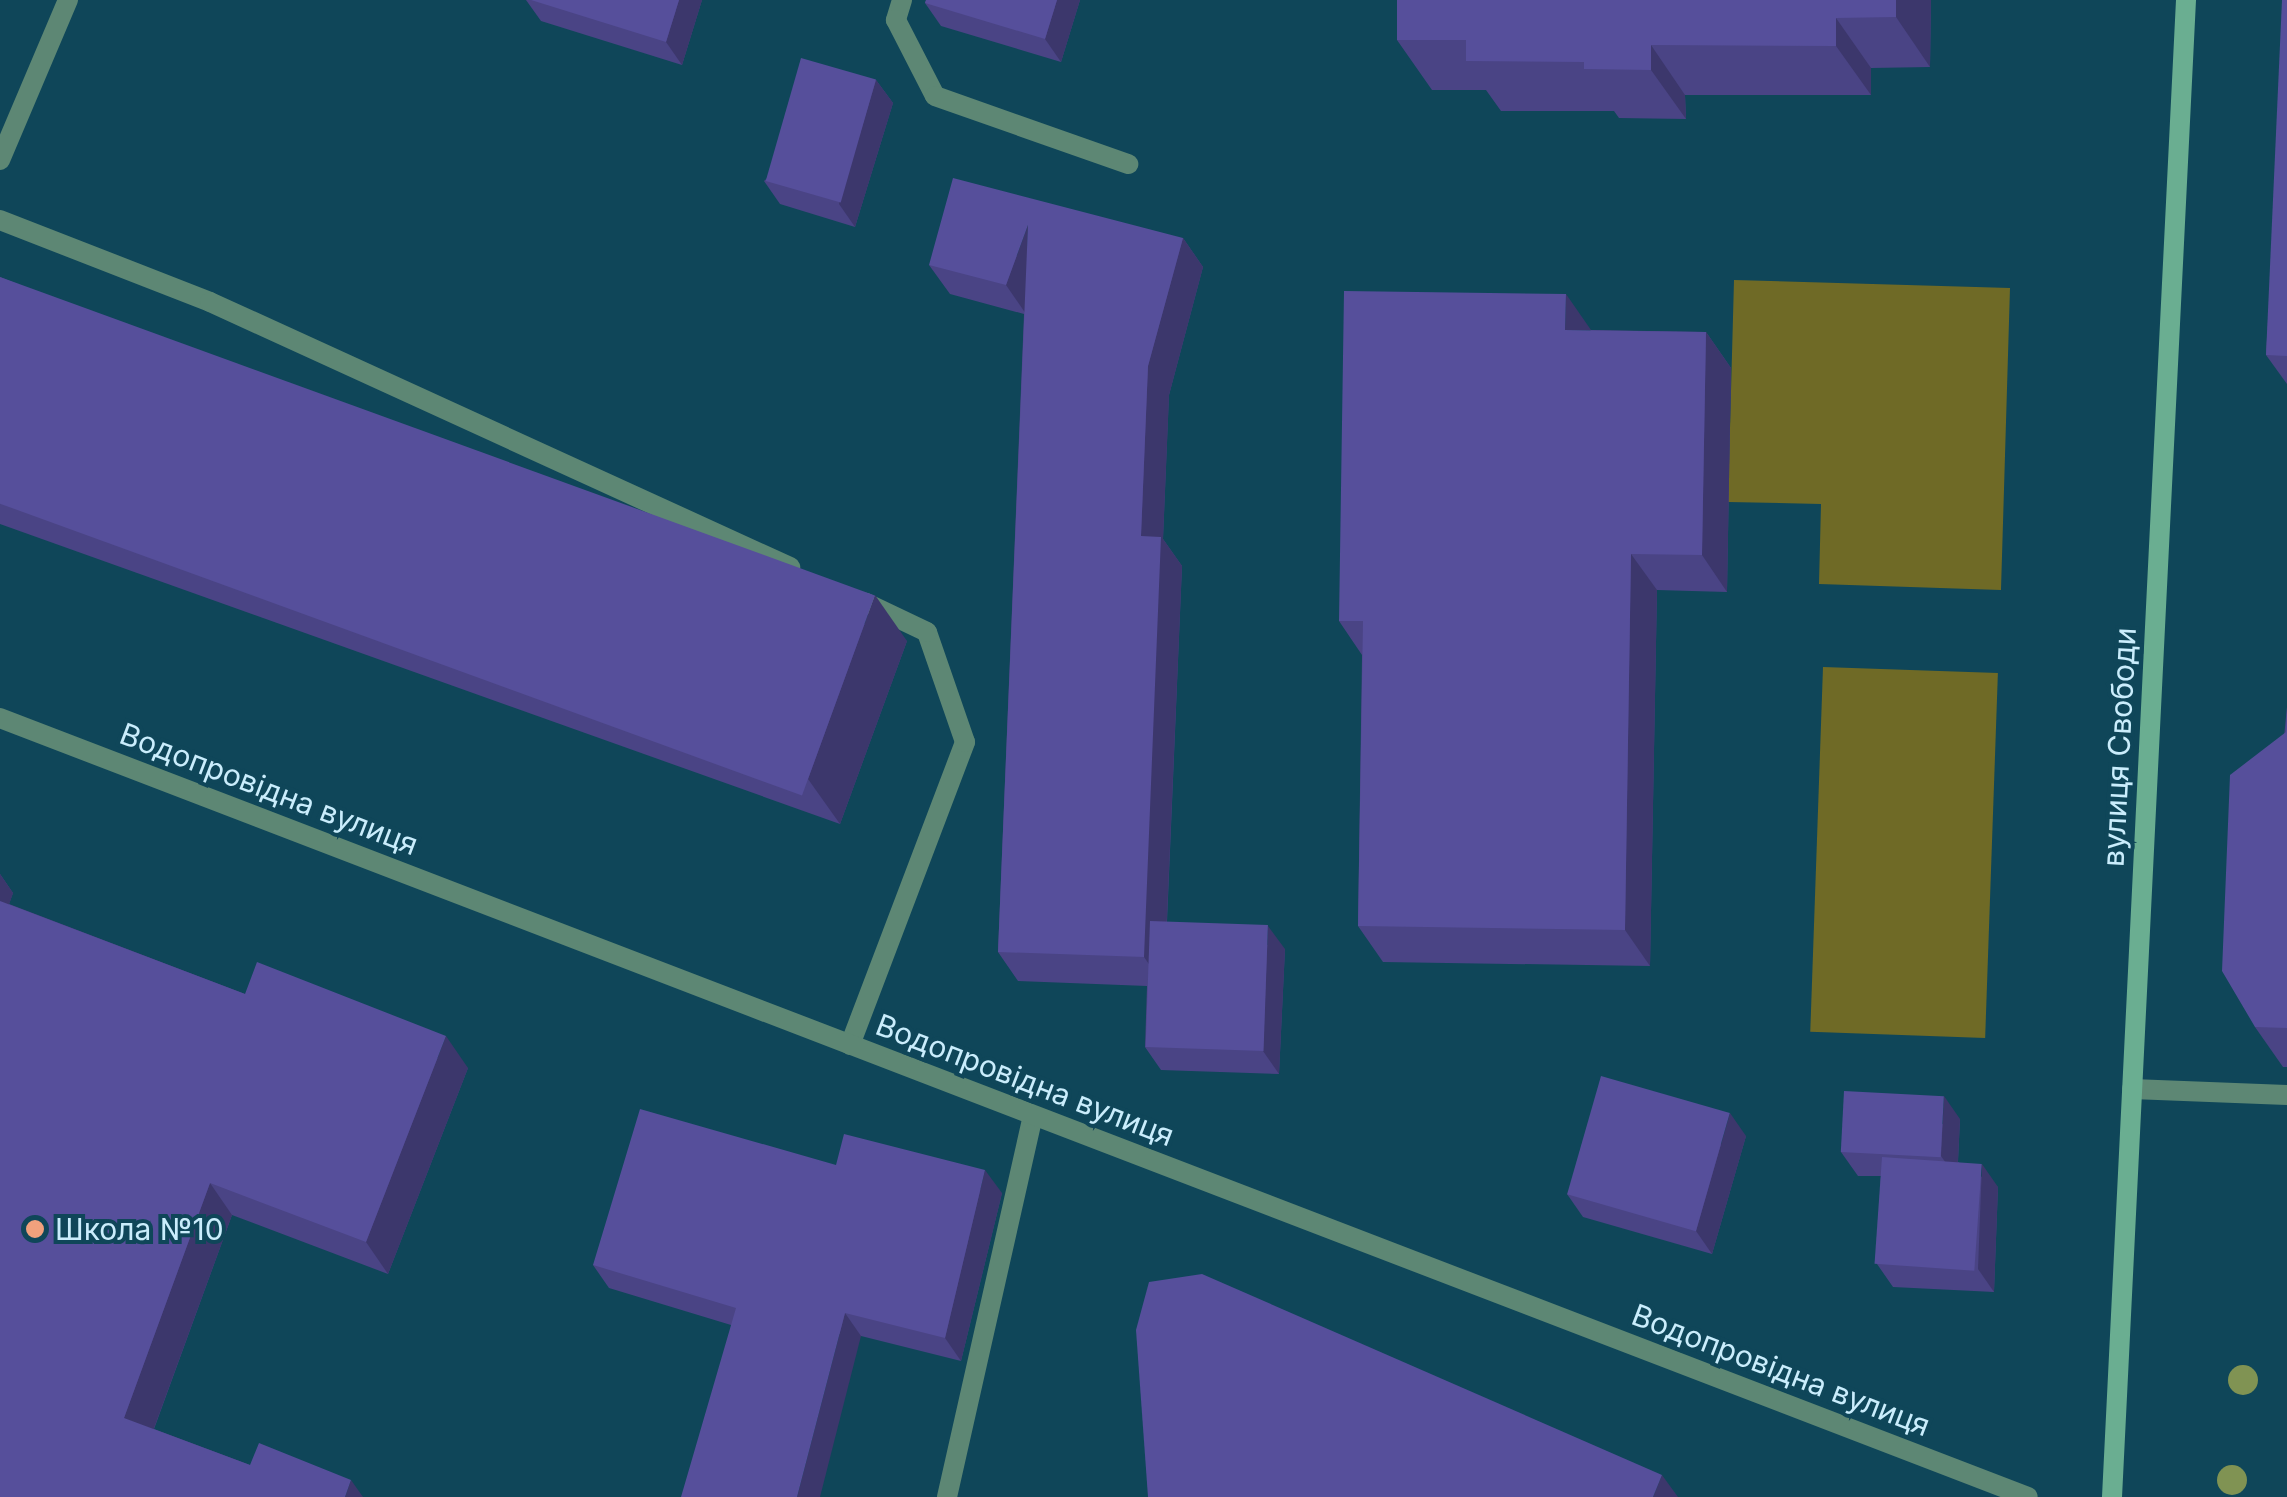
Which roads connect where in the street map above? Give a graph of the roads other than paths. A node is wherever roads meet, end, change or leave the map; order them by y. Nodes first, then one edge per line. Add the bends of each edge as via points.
1 (68, 0) edge
2 (902, 0) edge
3 (2186, 0) edge
4 (0, 160) edge
5 (1128, 164) dead end
6 (0, 220) edge
7 (805, 574) edge
8 (840, 591) edge
9 (0, 718) edge
10 (850, 1045) junction
11 (2132, 1089) junction
12 (2287, 1095) edge
13 (1033, 1116) junction
14 (947, 1497) edge
15 (2028, 1497) edge
16 (2112, 1497) edge

1 - 4 street
2 - 5 street via 896,20 936,96
3 - 11 main road, вулиця Свободи
6 - 7 street via 228,310
8 - 10 street via 926,632 965,742
9 - 10 street, Водопровідна вулиця
10 - 13 street, Водопровідна вулиця
11 - 12 street
11 - 16 main road, вулиця Свободи
13 - 14 street
13 - 15 street, Водопровідна вулиця

